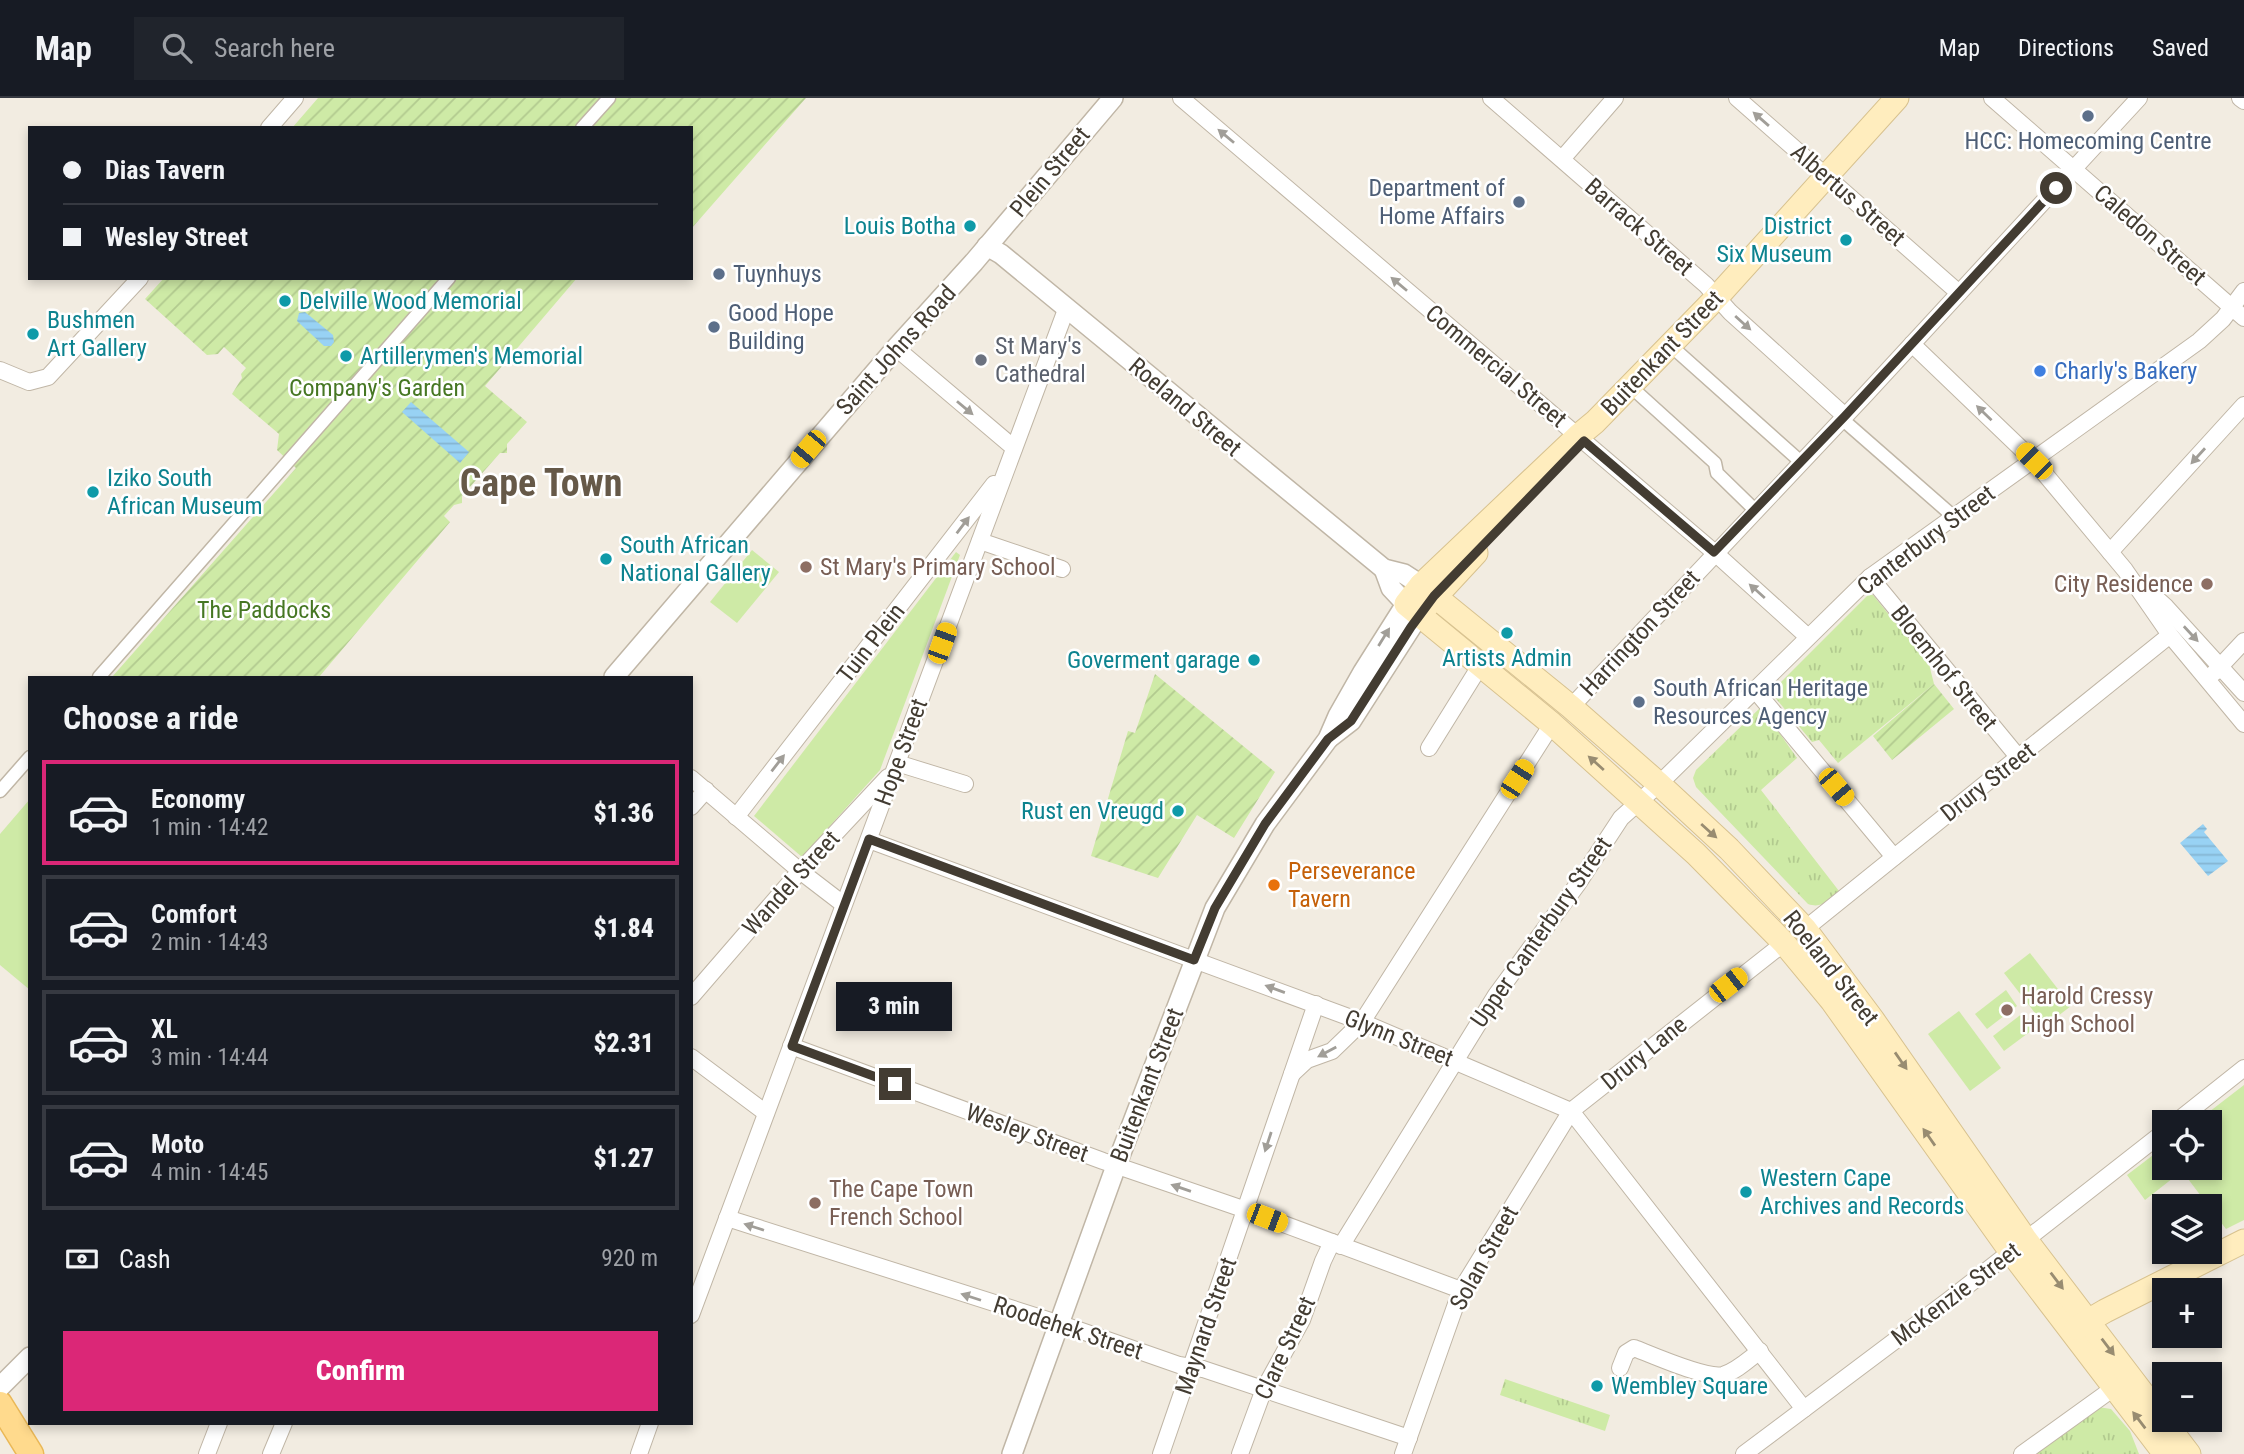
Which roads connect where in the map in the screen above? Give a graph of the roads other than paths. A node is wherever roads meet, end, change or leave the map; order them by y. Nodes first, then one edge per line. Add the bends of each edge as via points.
1 (295, 98) edge
2 (609, 98) edge
3 (1113, 98) edge
4 (1181, 98) edge
5 (1491, 98) edge
6 (1615, 98) edge
7 (1737, 98) edge
8 (1897, 98) edge
9 (1992, 98) edge
10 (2139, 98) edge
11 (271, 126) edge
12 (584, 126) edge
13 (1562, 159) junction
14 (2074, 169) junction
15 (1827, 177) junction
16 (987, 246) junction
17 (138, 280) edge
18 (447, 280) edge
19 (2244, 291) edge
20 (1959, 293) junction
21 (1717, 298) junction
22 (1067, 307) junction
23 (2238, 312) edge
24 (1912, 344) junction
25 (1670, 345) junction
26 (895, 348) junction
27 (0, 370) edge
28 (1630, 386) junction
29 (2244, 405) edge
30 (1844, 418) junction
31 (1586, 433) junction
32 (1014, 448) junction
33 (2034, 461) junction
34 (1801, 462) junction
35 (1005, 469) junction
36 (1755, 510) junction
37 (1954, 517) junction
38 (980, 541) junction
39 (1714, 552) junction
40 (2110, 552) junction
41 (1062, 569) dead end
42 (1384, 569) junction
43 (2125, 570) junction
44 (1870, 577) junction
45 (1428, 591) junction
46 (1413, 609) junction
47 (2170, 635) junction
48 (1808, 637) junction
49 (2244, 641) edge
50 (1480, 666) junction
51 (2222, 666) junction
52 (100, 676) edge
53 (615, 676) edge
54 (2207, 679) junction
55 (1755, 690) junction
56 (2244, 693) edge
57 (1571, 707) junction
58 (1552, 724) junction
59 (2244, 724) edge
60 (1429, 748) dead end
61 (2019, 758) junction
62 (28, 759) edge
63 (895, 767) junction
64 (693, 780) edge
65 (965, 784) dead end
66 (1659, 784) junction
67 (706, 790) junction
68 (0, 791) edge
69 (1639, 803) junction
70 (693, 805) edge
71 (736, 817) junction
72 (869, 839) junction
73 (1894, 857) junction
74 (800, 871) junction
75 (843, 904) junction
76 (1805, 929) junction
77 (1784, 943) junction
78 (1194, 960) junction
79 (693, 995) edge
80 (1316, 1004) junction
81 (1362, 1022) junction
82 (792, 1046) junction
83 (693, 1059) edge
84 (1454, 1060) junction
85 (2244, 1068) edge
86 (1289, 1077) junction
87 (2191, 1110) edge
88 (1571, 1111) junction
89 (766, 1113) junction
90 (2152, 1141) edge
91 (1116, 1166) junction
92 (1246, 1210) junction
93 (727, 1218) junction
94 (2244, 1241) edge
95 (1337, 1244) junction
96 (2019, 1246) junction
97 (1461, 1290) junction
98 (693, 1310) edge
99 (1059, 1325) junction
100 (2080, 1326) junction
101 (1760, 1351) junction
102 (28, 1359) edge
103 (1191, 1367) junction
104 (1620, 1368) dead end
105 (2120, 1380) junction
106 (0, 1387) edge
107 (1264, 1389) junction
108 (0, 1404) edge
109 (1804, 1409) junction
110 (218, 1425) edge
111 (283, 1425) edge
112 (649, 1425) edge
113 (1409, 1438) junction
114 (642, 1453) edge
115 (31, 1454) edge
116 (207, 1454) edge
117 (271, 1454) edge
118 (1012, 1454) edge
119 (1161, 1454) edge
120 (1240, 1454) edge
121 (1403, 1454) edge
122 (1744, 1454) edge
123 (2022, 1454) edge
124 (2165, 1454) edge
125 (2189, 1454) edge

1 - 11 street
2 - 12 street
3 - 16 street, Plein Street
31 -> 4 street, Commercial Street
5 - 13 street, Barrack Street
6 - 13 street
15 -> 7 street, Albertus Street
8 - 15 main road, Buitenkant Street
9 - 14 street, Caledon Street
10 - 14 street, Harrington Street
13 - 21 street, Barrack Street
14 - 20 street, Harrington Street
14 - 23 street, Caledon Street
15 - 20 street, Albertus Street
15 - 21 main road, Buitenkant Street
16 - 22 street, Roeland Street
16 - 26 street, Saint Johns Road
17 - 27 street via 48,377 29,382
18 - 52 street
19 - 23 street, Canterbury Street
20 - 24 street, Harrington Street
21 - 25 main road, Buitenkant Street
21 -> 30 street, Barrack Street
22 - 32 street, Hope Street
22 - 42 street, Roeland Street
23 - 33 street, Canterbury Street
24 - 30 street, Harrington Street
33 -> 24 street
25 - 28 main road, Buitenkant Street
25 - 34 street
26 -> 32 street
26 - 53 street, Saint Johns Road
28 - 31 main road, Buitenkant Street
28 - 36 street via 1715,463 1717,473
29 -> 40 street
30 - 34 street, Harrington Street
30 - 37 street, Barrack Street
31 - 39 street, Commercial Street
31 - 45 main road, Buitenkant Street
32 - 35 street, Hope Street
33 - 37 street, Canterbury Street
33 - 40 street
34 - 36 street, Harrington Street
35 - 38 street, Hope Street
71 -> 35 street, Tuin Plein
36 - 39 street, Harrington Street
37 - 44 street, Canterbury Street
38 - 41 street
38 - 63 street, Hope Street
48 -> 39 street, Commercial Street
39 - 57 street, Harrington Street
40 - 43 street
42 - 45 street, Roeland Street via 1404,574
42 - 46 street, Roeland Street via 1391,588
43 - 47 street
43 -> 51 street
44 - 48 street, Canterbury Street
44 - 61 street, Bloemhof Street
45 - 46 main road, Buitenkant Street
45 - 57 main road, Roeland Street
46 - 50 main road, Roeland Street
46 - 78 street, Buitenkant Street via 1351,721 1328,739 1238,867
47 - 54 street
47 - 61 street, Drury Street
48 - 55 street, Canterbury Street
49 - 51 street
50 - 58 main road, Roeland Street
50 - 60 street
51 - 54 street
51 - 56 street
54 - 59 street
55 - 66 street, Canterbury Street
55 - 73 street
57 - 66 main road, Roeland Street
69 -> 58 main road, Roeland Street
58 - 81 street
61 - 73 street, Drury Street
62 - 68 street
63 - 65 street
63 - 72 street, Hope Street
63 - 74 street, Wandel Street
64 - 67 street
66 - 69 street, Upper Canterbury Street
66 -> 76 main road, Roeland Street
67 - 70 street
67 - 71 street
69 - 77 main road, Roeland Street
69 - 84 street, Upper Canterbury Street via 1615,826
71 - 74 street
72 - 75 street, Hope Street
72 - 78 street, Glynn Street
73 - 76 street, Drury Street
74 - 75 street
74 - 79 street, Wandel Street
75 - 82 street, Hope Street
76 -> 96 main road, Roeland Street via 1873,1020
77 - 88 street, Drury Lane
96 -> 77 main road, Roeland Street
80 -> 78 street, Glynn Street
78 - 91 street, Buitenkant Street
80 - 81 street, Glynn Street
80 - 86 street, Maynard Street
81 - 84 street, Glynn Street
81 -> 86 street via 1332,1051 1307,1060
82 - 89 street, Hope Street
82 - 91 street, Wesley Street
83 - 89 street
84 - 88 street, Glynn Street
84 - 95 street, Upper Canterbury Street
85 - 87 street
86 -> 92 street, Maynard Street
88 - 97 street, Solan Street
88 - 101 street, Glynn Street
89 - 93 street, Hope Street
90 - 96 street, McKenzie Street
92 -> 91 street, Wesley Street
91 - 99 street, Buitenkant Street
92 - 95 street, Wesley Street
92 - 103 street, Maynard Street
93 - 98 street, Hope Street
99 -> 93 street, Roodehek Street
94 - 100 main road
95 - 97 street, Wesley Street
95 - 107 street, Clare Street via 1323,1261 1302,1321
96 - 100 main road, Roeland Street
96 - 109 street, McKenzie Street
97 - 113 street, Solan Street
99 - 103 street, Roodehek Street
99 - 118 street, Buitenkant Street
100 - 105 main road, Roeland Street
101 - 104 street via 1723,1375 1694,1370 1634,1348 1626,1353
101 - 109 street, Glynn Street
102 - 106 street
103 - 107 street, Roodehek Street
103 - 119 street, Maynard Street
105 - 123 street
124 -> 105 main road, Roeland Street
105 - 125 main road, Roeland Street
107 - 113 street, Roodehek Street
107 - 120 street, Clare Street
108 - 115 main road
109 - 122 street, McKenzie Street
110 - 116 street
111 - 117 street
112 - 114 street
113 - 121 street, Solan Street

